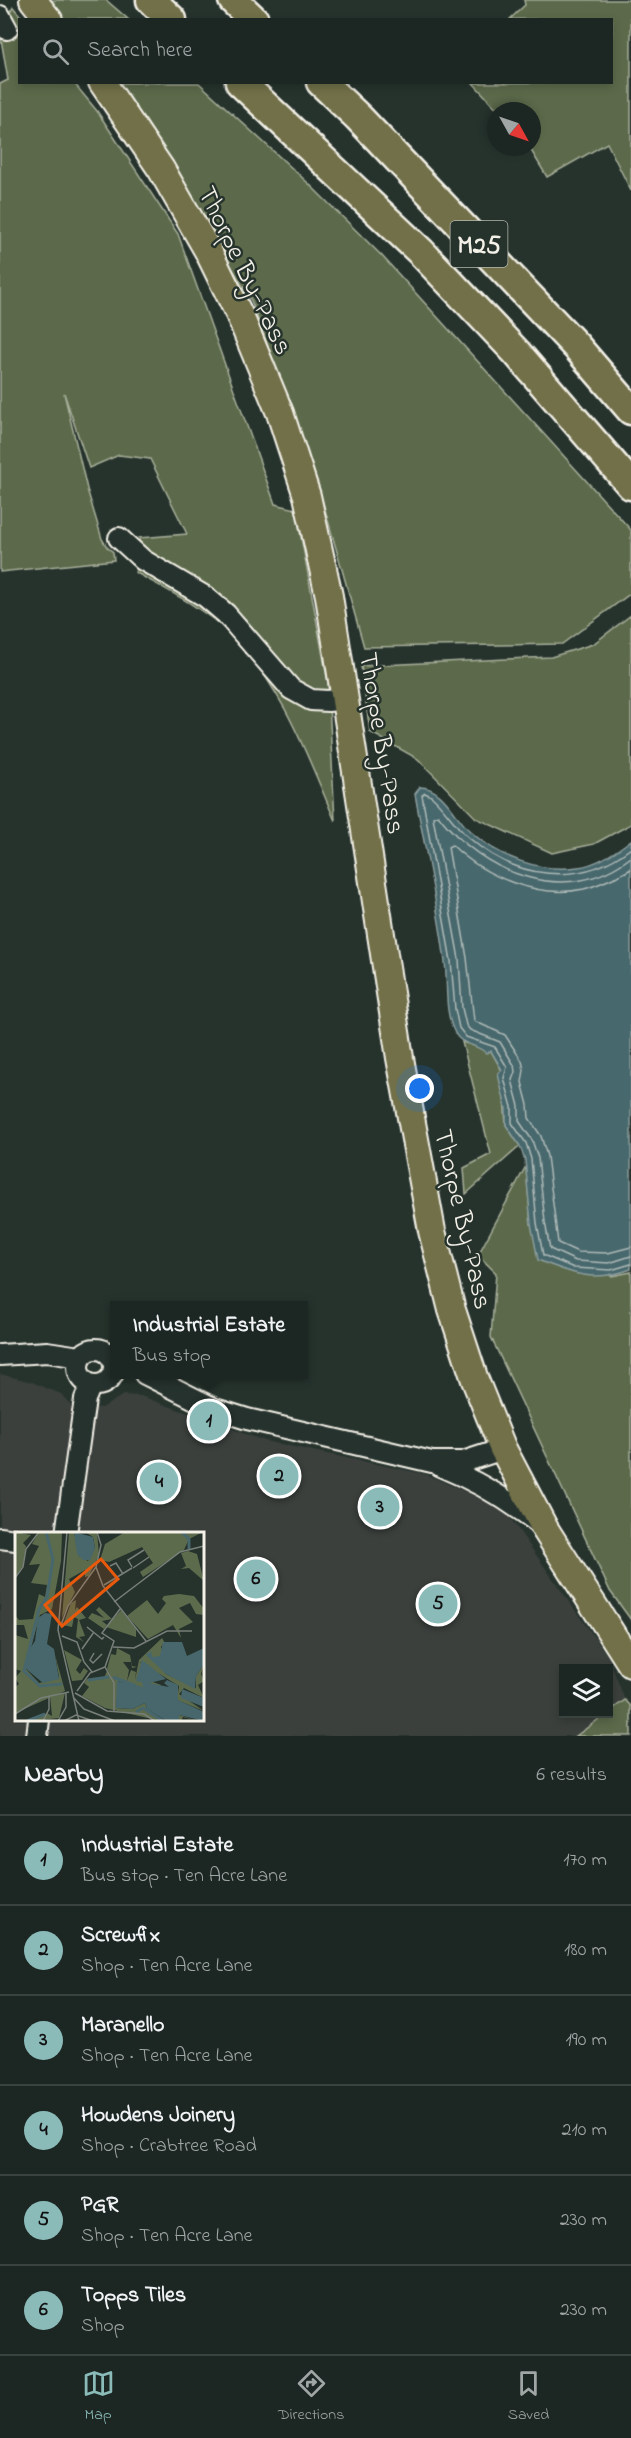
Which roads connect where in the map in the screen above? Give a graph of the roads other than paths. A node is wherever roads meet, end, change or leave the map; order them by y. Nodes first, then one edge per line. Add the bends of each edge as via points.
1 (33, 0) edge
2 (151, 0) edge
3 (233, 0) edge
4 (47, 18) edge
5 (170, 18) edge
6 (252, 18) edge
7 (103, 84) edge
8 (242, 84) edge
9 (323, 84) edge
10 (631, 410) edge
11 (631, 485) edge
12 (119, 538) dead end
13 (346, 699) junction
14 (0, 1355) edge
15 (80, 1357) junction
16 (110, 1358) edge
17 (110, 1377) edge
18 (155, 1379) edge
19 (91, 1385) junction
20 (503, 1449) junction
21 (432, 1462) junction
22 (545, 1529) junction
23 (66, 1532) edge
24 (0, 1538) edge
25 (15, 1540) edge
26 (631, 1664) edge
27 (39, 1721) edge
28 (37, 1736) edge

1 - 4 main road
2 - 5 highway
3 - 6 highway
7 - 13 main road, Thorpe By-Pass via 161,169 208,251 280,413 307,496
8 - 11 highway, M25 via 421,252 516,352
9 - 10 highway, M25 via 576,346
12 - 13 street via 143,560 219,608 291,689 311,700
13 - 20 main road, Thorpe By-Pass via 400,1058 432,1231 475,1380
14 - 15 street via 47,1352
15 - 16 street via 101,1349
15 - 19 street via 77,1371
17 - 19 street via 104,1383
18 - 21 street via 214,1409 247,1419
19 - 23 street via 85,1399
20 - 21 street via 463,1462
20 - 22 main road, Thorpe By-Pass
21 - 22 street via 509,1500
22 - 26 main road, Thorpe By-Pass
24 - 25 street
27 - 28 street

